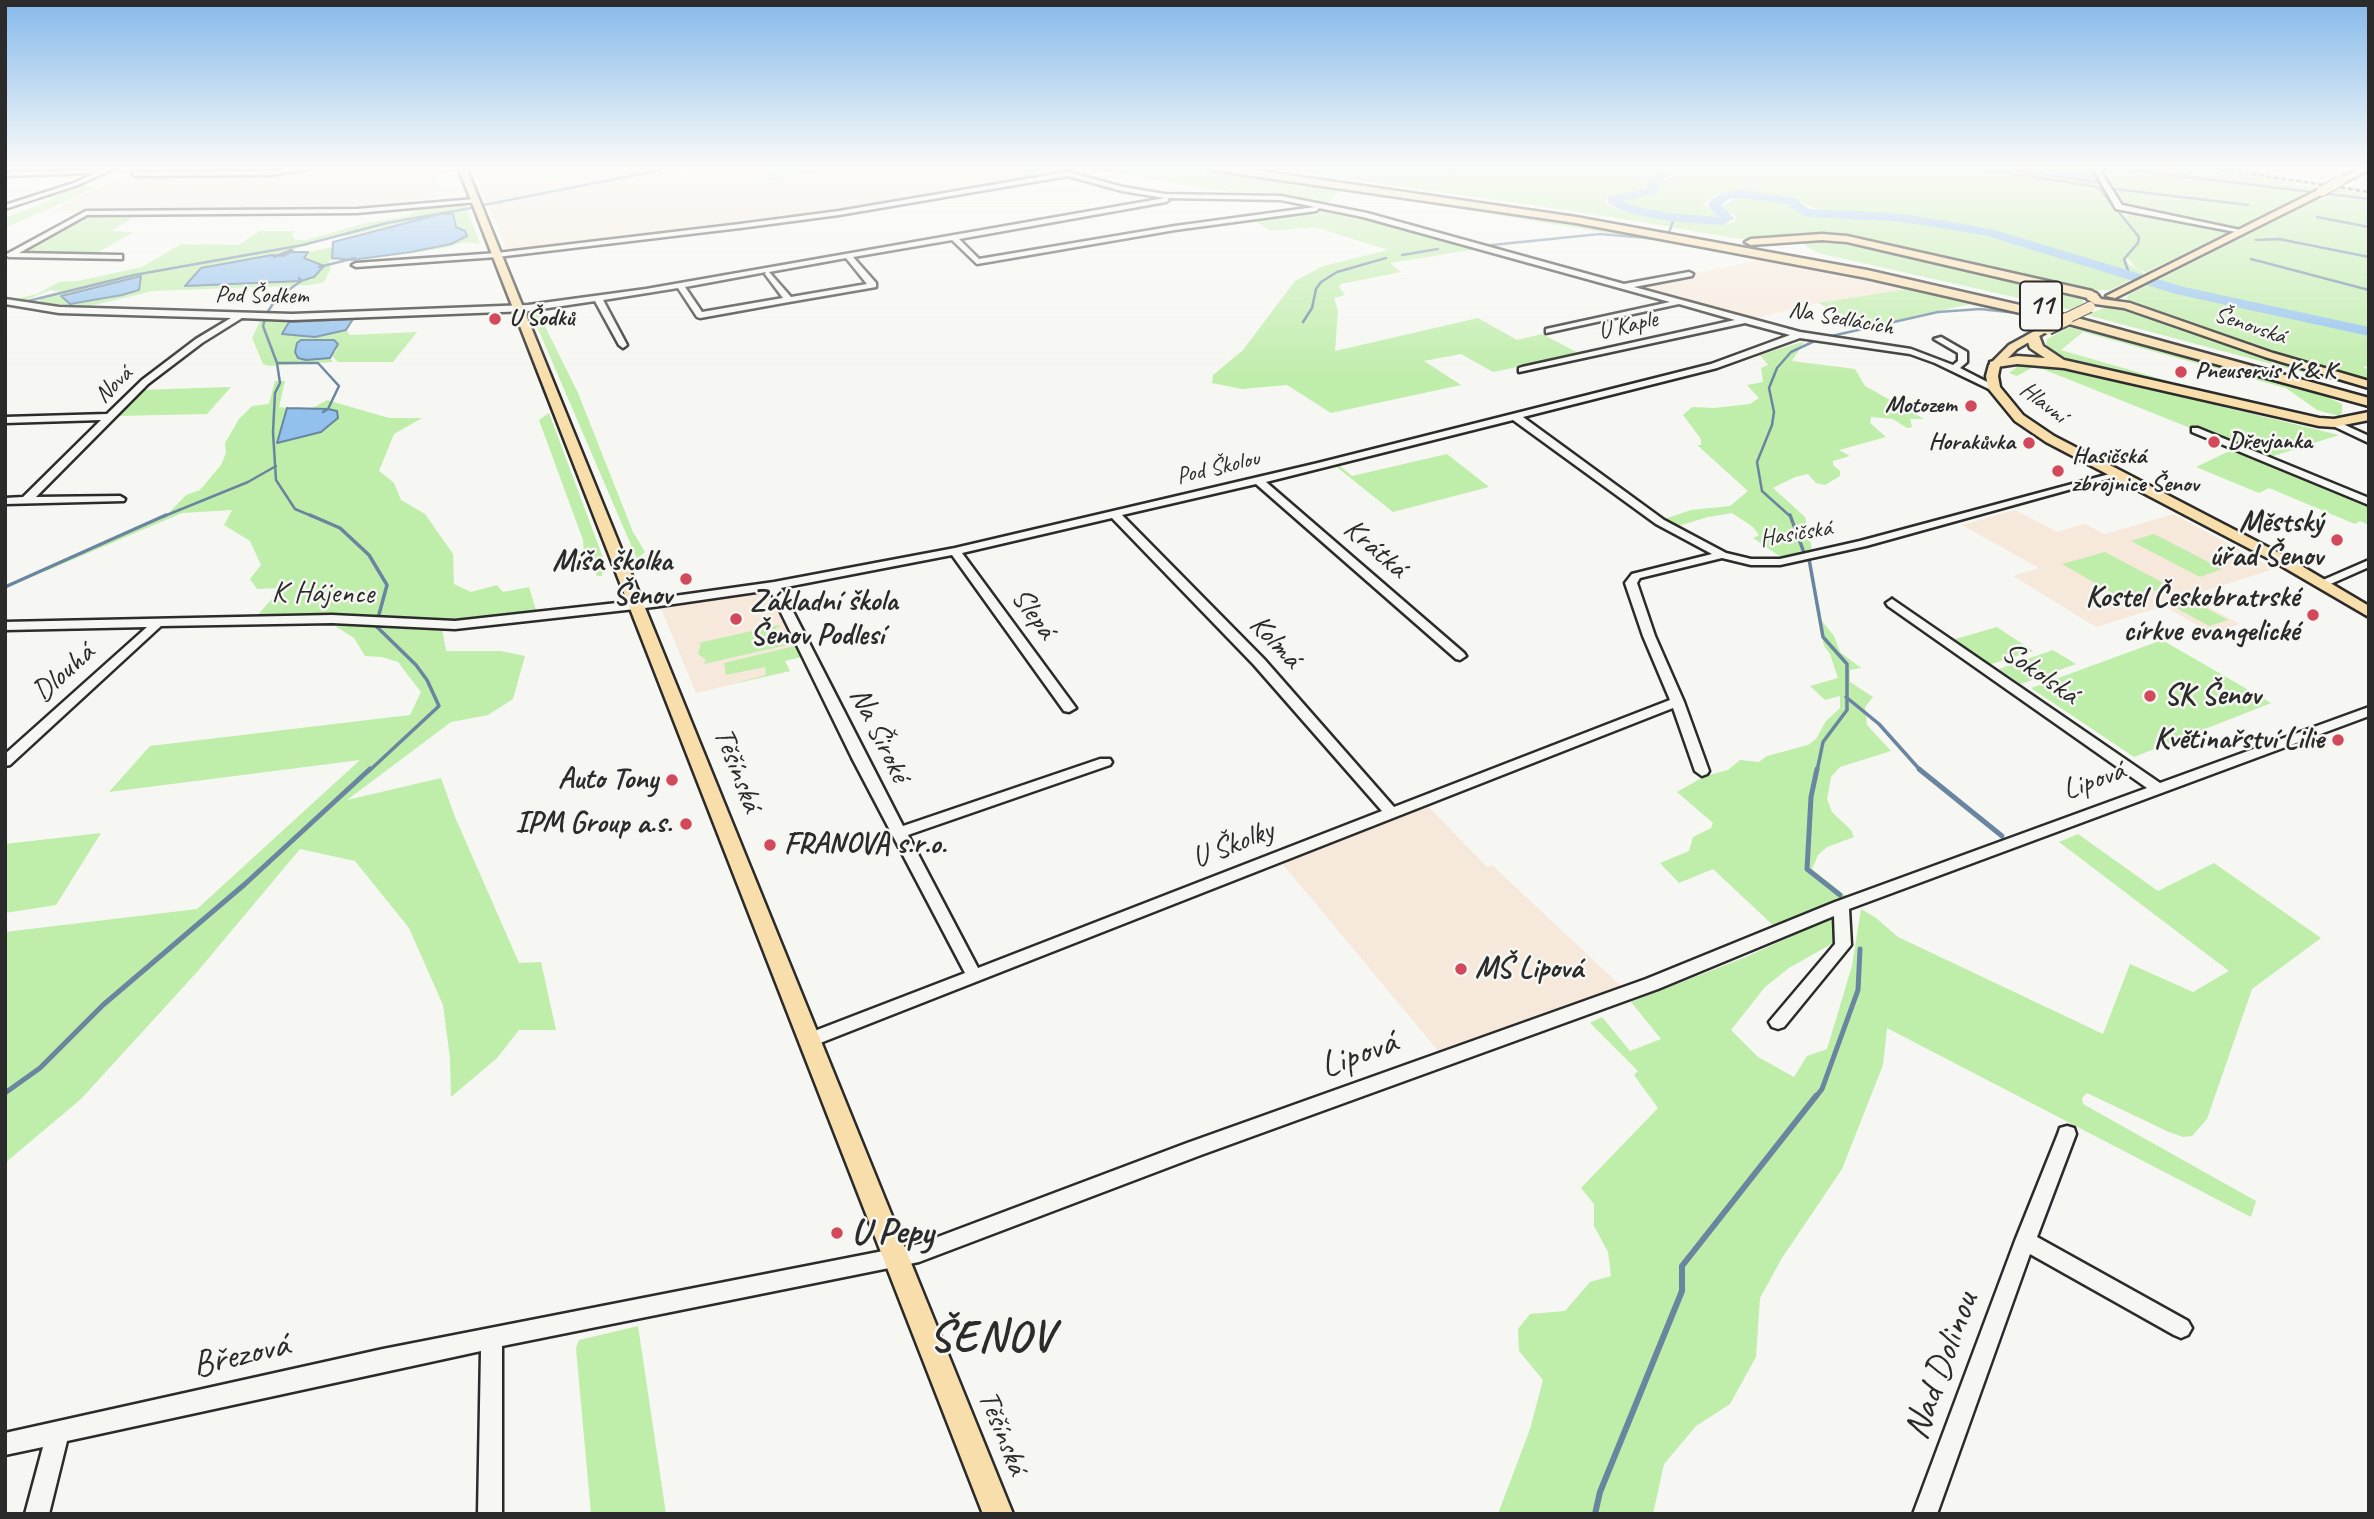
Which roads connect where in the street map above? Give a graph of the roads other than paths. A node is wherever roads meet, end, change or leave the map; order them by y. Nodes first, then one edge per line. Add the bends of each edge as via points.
1 (40, 238) edge
2 (490, 238) edge
3 (636, 238) edge
4 (948, 238) edge
5 (954, 238) edge
6 (1117, 238) edge
7 (1451, 238) edge
8 (1676, 238) edge
9 (1719, 238) edge
10 (1724, 238) edge
11 (1817, 238) edge
12 (1835, 238) edge
13 (2227, 238) edge
14 (1804, 239) junction
15 (497, 255) junction
16 (848, 256) junction
17 (119, 257) dead end
18 (1837, 261) junction
19 (356, 265) dead end
20 (769, 274) dead end
21 (1689, 274) dead end
22 (680, 285) junction
23 (1622, 287) junction
24 (2117, 297) junction
25 (598, 298) junction
26 (789, 300) junction
27 (5, 301) edge
28 (1677, 302) junction
29 (2093, 302) junction
30 (519, 309) junction
31 (242, 315) junction
32 (1743, 320) junction
33 (1549, 331) dead end
34 (1799, 335) junction
35 (2033, 336) junction
36 (1938, 339) dead end
37 (623, 345) dead end
38 (1995, 365) junction
39 (2079, 367) junction
40 (1953, 369) junction
41 (1522, 370) dead end
42 (2266, 372) junction
43 (2369, 385) edge
44 (1994, 388) junction
45 (2369, 393) edge
46 (2369, 402) edge
47 (2363, 416) edge
48 (110, 417) junction
49 (1516, 417) junction
50 (5, 420) edge
51 (2334, 423) junction
52 (2196, 430) dead end
53 (2369, 440) edge
54 (2117, 475) junction
55 (1258, 480) junction
56 (120, 499) dead end
57 (5, 500) edge
58 (27, 500) junction
59 (2369, 502) edge
60 (1114, 514) junction
61 (955, 551) junction
62 (1722, 555) junction
63 (2369, 563) edge
64 (2322, 583) junction
65 (774, 586) junction
66 (1892, 603) dead end
67 (638, 605) junction
68 (2369, 613) edge
69 (159, 622) junction
70 (5, 626) edge
71 (1460, 656) dead end
72 (1677, 702) junction
73 (1069, 708) dead end
74 (2369, 711) edge
75 (5, 762) edge
76 (1105, 762) dead end
77 (1702, 771) dead end
78 (2159, 789) junction
79 (1391, 812) junction
80 (898, 832) junction
81 (1841, 906) junction
82 (974, 975) junction
83 (1779, 1022) dead end
84 (810, 1040) junction
85 (2067, 1134) dead end
86 (2025, 1241) junction
87 (897, 1259) junction
88 (2182, 1328) dead end
89 (492, 1339) junction
90 (58, 1434) junction
91 (5, 1444) edge
92 (37, 1514) edge
93 (490, 1514) edge
94 (999, 1514) edge
95 (1924, 1514) edge

1 - 17 street via 9,255
2 - 15 main road, Těšínská
3 - 15 street
4 - 16 street, Pod Šodkem
5 - 6 street via 977,262
7 - 23 street, Na Sedlácích
8 - 42 highway, 11 via 2002,304
9 - 18 highway, 11
10 - 14 highway via 1757,242
11 - 14 highway
12 - 29 highway
13 - 24 main road
14 - 18 highway via 1798,244 1801,250
15 - 19 street
15 - 30 main road, Těšínská
16 - 22 street, Pod Šodkem
16 - 26 street via 873,285
18 - 45 highway, 11 via 2113,324
20 - 26 street
21 - 23 street, Na Sedlácích
22 - 25 street, Pod Šodkem
22 - 26 street via 700,315
23 - 28 street, Na Sedlácích
24 - 29 main road
24 - 43 main road, Šenovská via 2269,355
25 - 30 street, Pod Šodkem
25 - 37 street
27 - 31 street, Pod Šodkem via 59,310
28 - 32 street, Na Sedlácích
28 - 33 street, Na Sedlácích
29 - 35 main road, Hlavní, bridge
30 - 31 street, Pod Šodkem
30 - 67 main road, Těšínská
31 - 48 street, Nová via 198,341 145,382
32 - 34 street, Na Sedlácích
32 - 41 street, U Kaple
34 - 40 street, Na Sedlácích via 1911,352
34 - 49 street, Pod Školou via 1714,366
35 - 38 main road, Hlavní via 2004,353
35 - 39 highway via 2042,352
36 - 40 street via 1963,352 1962,362
38 - 39 highway via 2028,360
38 - 44 main road, Hlavní
39 - 51 highway via 2299,419
40 - 44 street, Na Sedlácích
42 - 46 highway, 11
42 - 47 highway via 2339,397
44 - 54 main road, Hlavní via 2008,408 2033,428
47 - 51 highway
48 - 50 street
48 - 58 street, Nová
49 - 55 street, Pod Školou
49 - 62 street, Hasičská via 1660,522
51 - 53 street
52 - 59 street
54 - 62 street, Hasičská via 1949,523 1780,562
54 - 64 main road, Hlavní
55 - 60 street, Pod Školou
55 - 71 street, Krátká
56 - 58 street
57 - 58 street
60 - 61 street, Pod Školou
60 - 79 street, Kolmá via 1259,662
61 - 65 street, Pod Školou
61 - 73 street, Slepá
62 - 72 street via 1636,576 1631,583
63 - 64 street
64 - 68 main road, Hlavní
65 - 67 street, Pod Školou
65 - 80 street, Na Široké
66 - 78 street, Sokolská
67 - 69 street, K Hájence via 455,625 332,619
67 - 84 main road, Těšínská
69 - 70 street, K Hájence
69 - 75 street, Dlouhá
72 - 77 street
72 - 79 street, U Školky
74 - 78 street, Lipová
76 - 80 street
78 - 81 street, Lipová
79 - 82 street, U Školky
80 - 82 street, Na Široké
81 - 83 street via 1843,945
81 - 87 street, Lipová via 1664,980
82 - 84 street, U Školky
84 - 87 main road, Těšínská
85 - 86 street, Nad Dolinou
86 - 88 street
86 - 95 street, Nad Dolinou
87 - 89 street, Březová
87 - 94 main road, Těšínská
89 - 90 street, Březová
89 - 93 street
90 - 91 street, Březová
90 - 92 street

